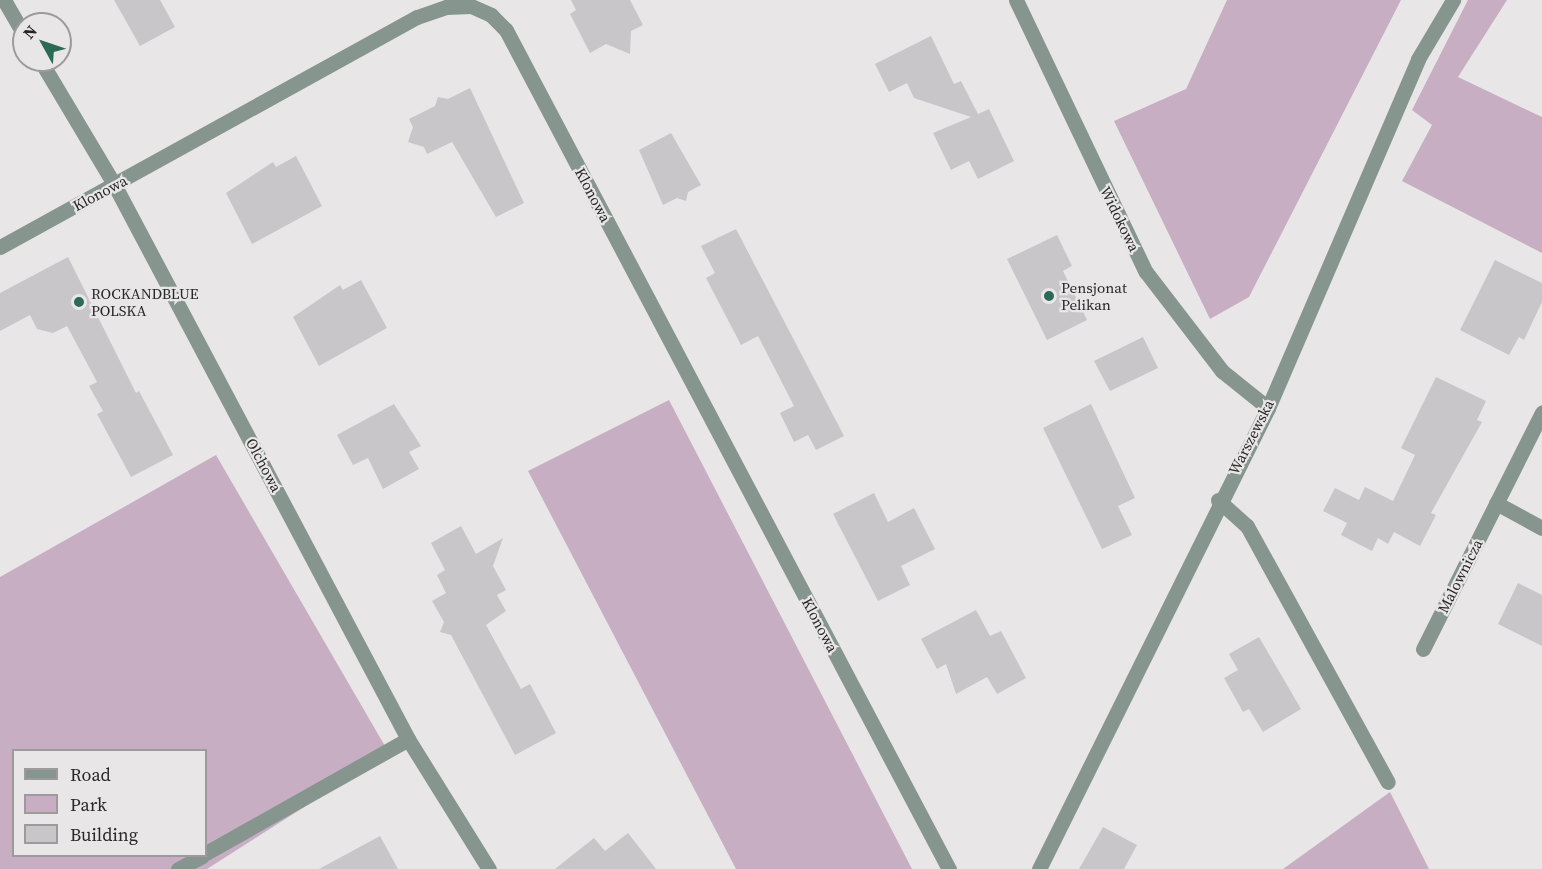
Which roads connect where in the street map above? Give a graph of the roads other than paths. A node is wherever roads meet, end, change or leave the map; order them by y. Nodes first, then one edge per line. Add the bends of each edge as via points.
1 (4, 0) edge
2 (1016, 0) edge
3 (1453, 0) edge
4 (12, 14) edge
5 (47, 72) edge
6 (115, 186) junction
7 (0, 247) edge
8 (1268, 408) junction
9 (1542, 412) edge
10 (1218, 500) junction
11 (1496, 503) junction
12 (1542, 528) edge
13 (1423, 649) dead end
14 (408, 739) junction
15 (1388, 782) dead end
16 (207, 852) edge
17 (199, 857) edge
18 (178, 869) edge
19 (489, 869) edge
20 (948, 869) edge
21 (1039, 869) edge

1 - 4 street
2 - 8 street, Widokowa via 1146,272 1222,371
3 - 8 street, Warszewska via 1418,59
5 - 6 street, Olchowa
6 - 7 street, Klonowa
6 - 14 street, Olchowa
6 - 20 street, Klonowa via 417,17 446,7 471,6 491,15 506,30
8 - 10 street, Warszewska
9 - 11 street, Malownicza
10 - 15 street via 1247,526
10 - 21 street, Warszewska
11 - 12 street
11 - 13 street, Malownicza
14 - 16 street
14 - 19 street, Olchowa
17 - 18 street

